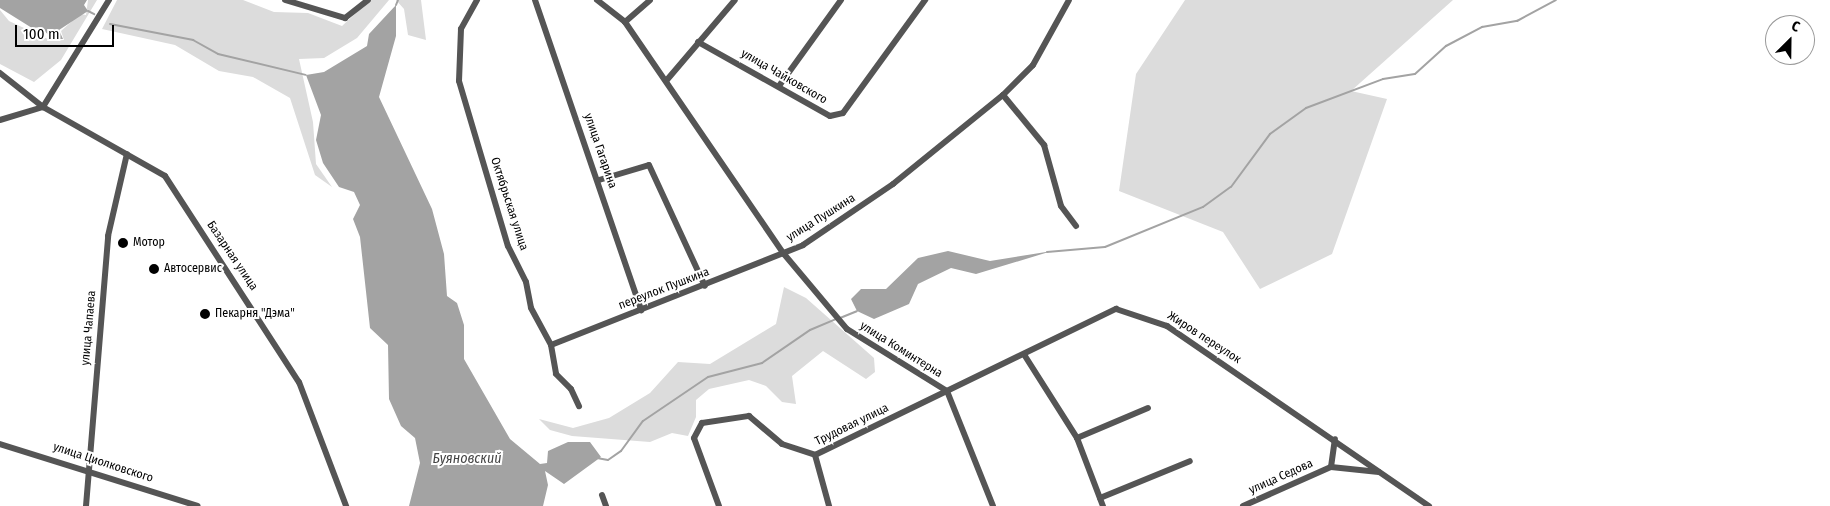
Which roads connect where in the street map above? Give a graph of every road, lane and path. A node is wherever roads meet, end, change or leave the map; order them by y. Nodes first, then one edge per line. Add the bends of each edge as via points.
1 (109, 0) edge
2 (285, 0) edge
3 (368, 0) edge
4 (477, 0) edge
5 (534, 0) edge
6 (596, 0) edge
7 (650, 0) edge
8 (735, 0) edge
9 (840, 0) edge
10 (925, 0) edge
11 (1069, 0) edge
12 (625, 22) junction
13 (698, 42) junction
14 (0, 73) edge
15 (666, 80) junction
16 (779, 86) junction
17 (1003, 96) junction
18 (43, 107) junction
19 (0, 120) edge
20 (127, 154) junction
21 (599, 180) junction
22 (1076, 226) dead end
23 (784, 254) junction
24 (705, 286) junction
25 (641, 310) junction
26 (551, 345) junction
27 (1025, 356) junction
28 (947, 392) junction
29 (579, 406) dead end
30 (1148, 408) dead end
31 (1076, 438) junction
32 (1335, 439) junction
33 (0, 444) edge
34 (815, 455) junction
35 (1190, 461) dead end
36 (1331, 467) junction
37 (89, 468) junction
38 (1381, 472) junction
39 (602, 495) dead end
40 (1100, 498) junction
41 (86, 506) edge
42 (198, 506) edge
43 (346, 506) edge
44 (606, 506) edge
45 (718, 506) edge
46 (830, 506) edge
47 (993, 506) edge
48 (1103, 506) edge
49 (1243, 506) edge
50 (1429, 506) edge

1 - 18 street
2 - 3 street via 345,18
4 - 26 street, Октябрьская улица via 461,30 459,81 508,246 526,282 531,308
5 - 21 street, улица Гагарина
6 - 12 street, улица Пушкина
7 - 12 street
8 - 13 street
9 - 16 street
10 - 16 street, улица Чайковского via 843,113 830,116
11 - 17 street, улица Пушкина via 1033,65
12 - 15 street, улица Пушкина
13 - 15 street
13 - 16 street, улица Чайковского
14 - 18 street, Базарная улица
15 - 23 street, улица Пушкина
17 - 22 street via 1044,145 1061,206
17 - 23 street, улица Пушкина via 893,184
18 - 19 street
18 - 20 street, Базарная улица
20 - 37 street, улица Чапаева via 108,236
20 - 43 street, Базарная улица via 165,176 272,335 299,382
21 - 24 street via 649,165
21 - 25 street, улица Гагарина
23 - 24 street, переулок Пушкина
23 - 28 street, улица Коминтерна via 846,329
24 - 25 street, переулок Пушкина
25 - 26 street, переулок Пушкина
26 - 29 street, Октябрьская улица via 556,374 571,389
27 - 28 street, Жиров переулок
27 - 31 street
27 - 32 street, Жиров переулок via 1116,309 1141,314 1167,326
28 - 34 street, Трудовая улица
28 - 47 street, улица Коминтерна
30 - 31 street
31 - 40 street
32 - 36 street, улица Седова
32 - 38 street, Жиров переулок
33 - 37 street, улица Циолковского
34 - 45 street via 782,444 749,416 702,423 694,438
34 - 46 street, Трудовая улица
35 - 40 street
36 - 38 street
36 - 49 street, улица Седова
37 - 41 street, улица Чапаева
37 - 42 street, улица Циолковского
38 - 50 street, Жиров переулок
39 - 44 street
40 - 48 street

